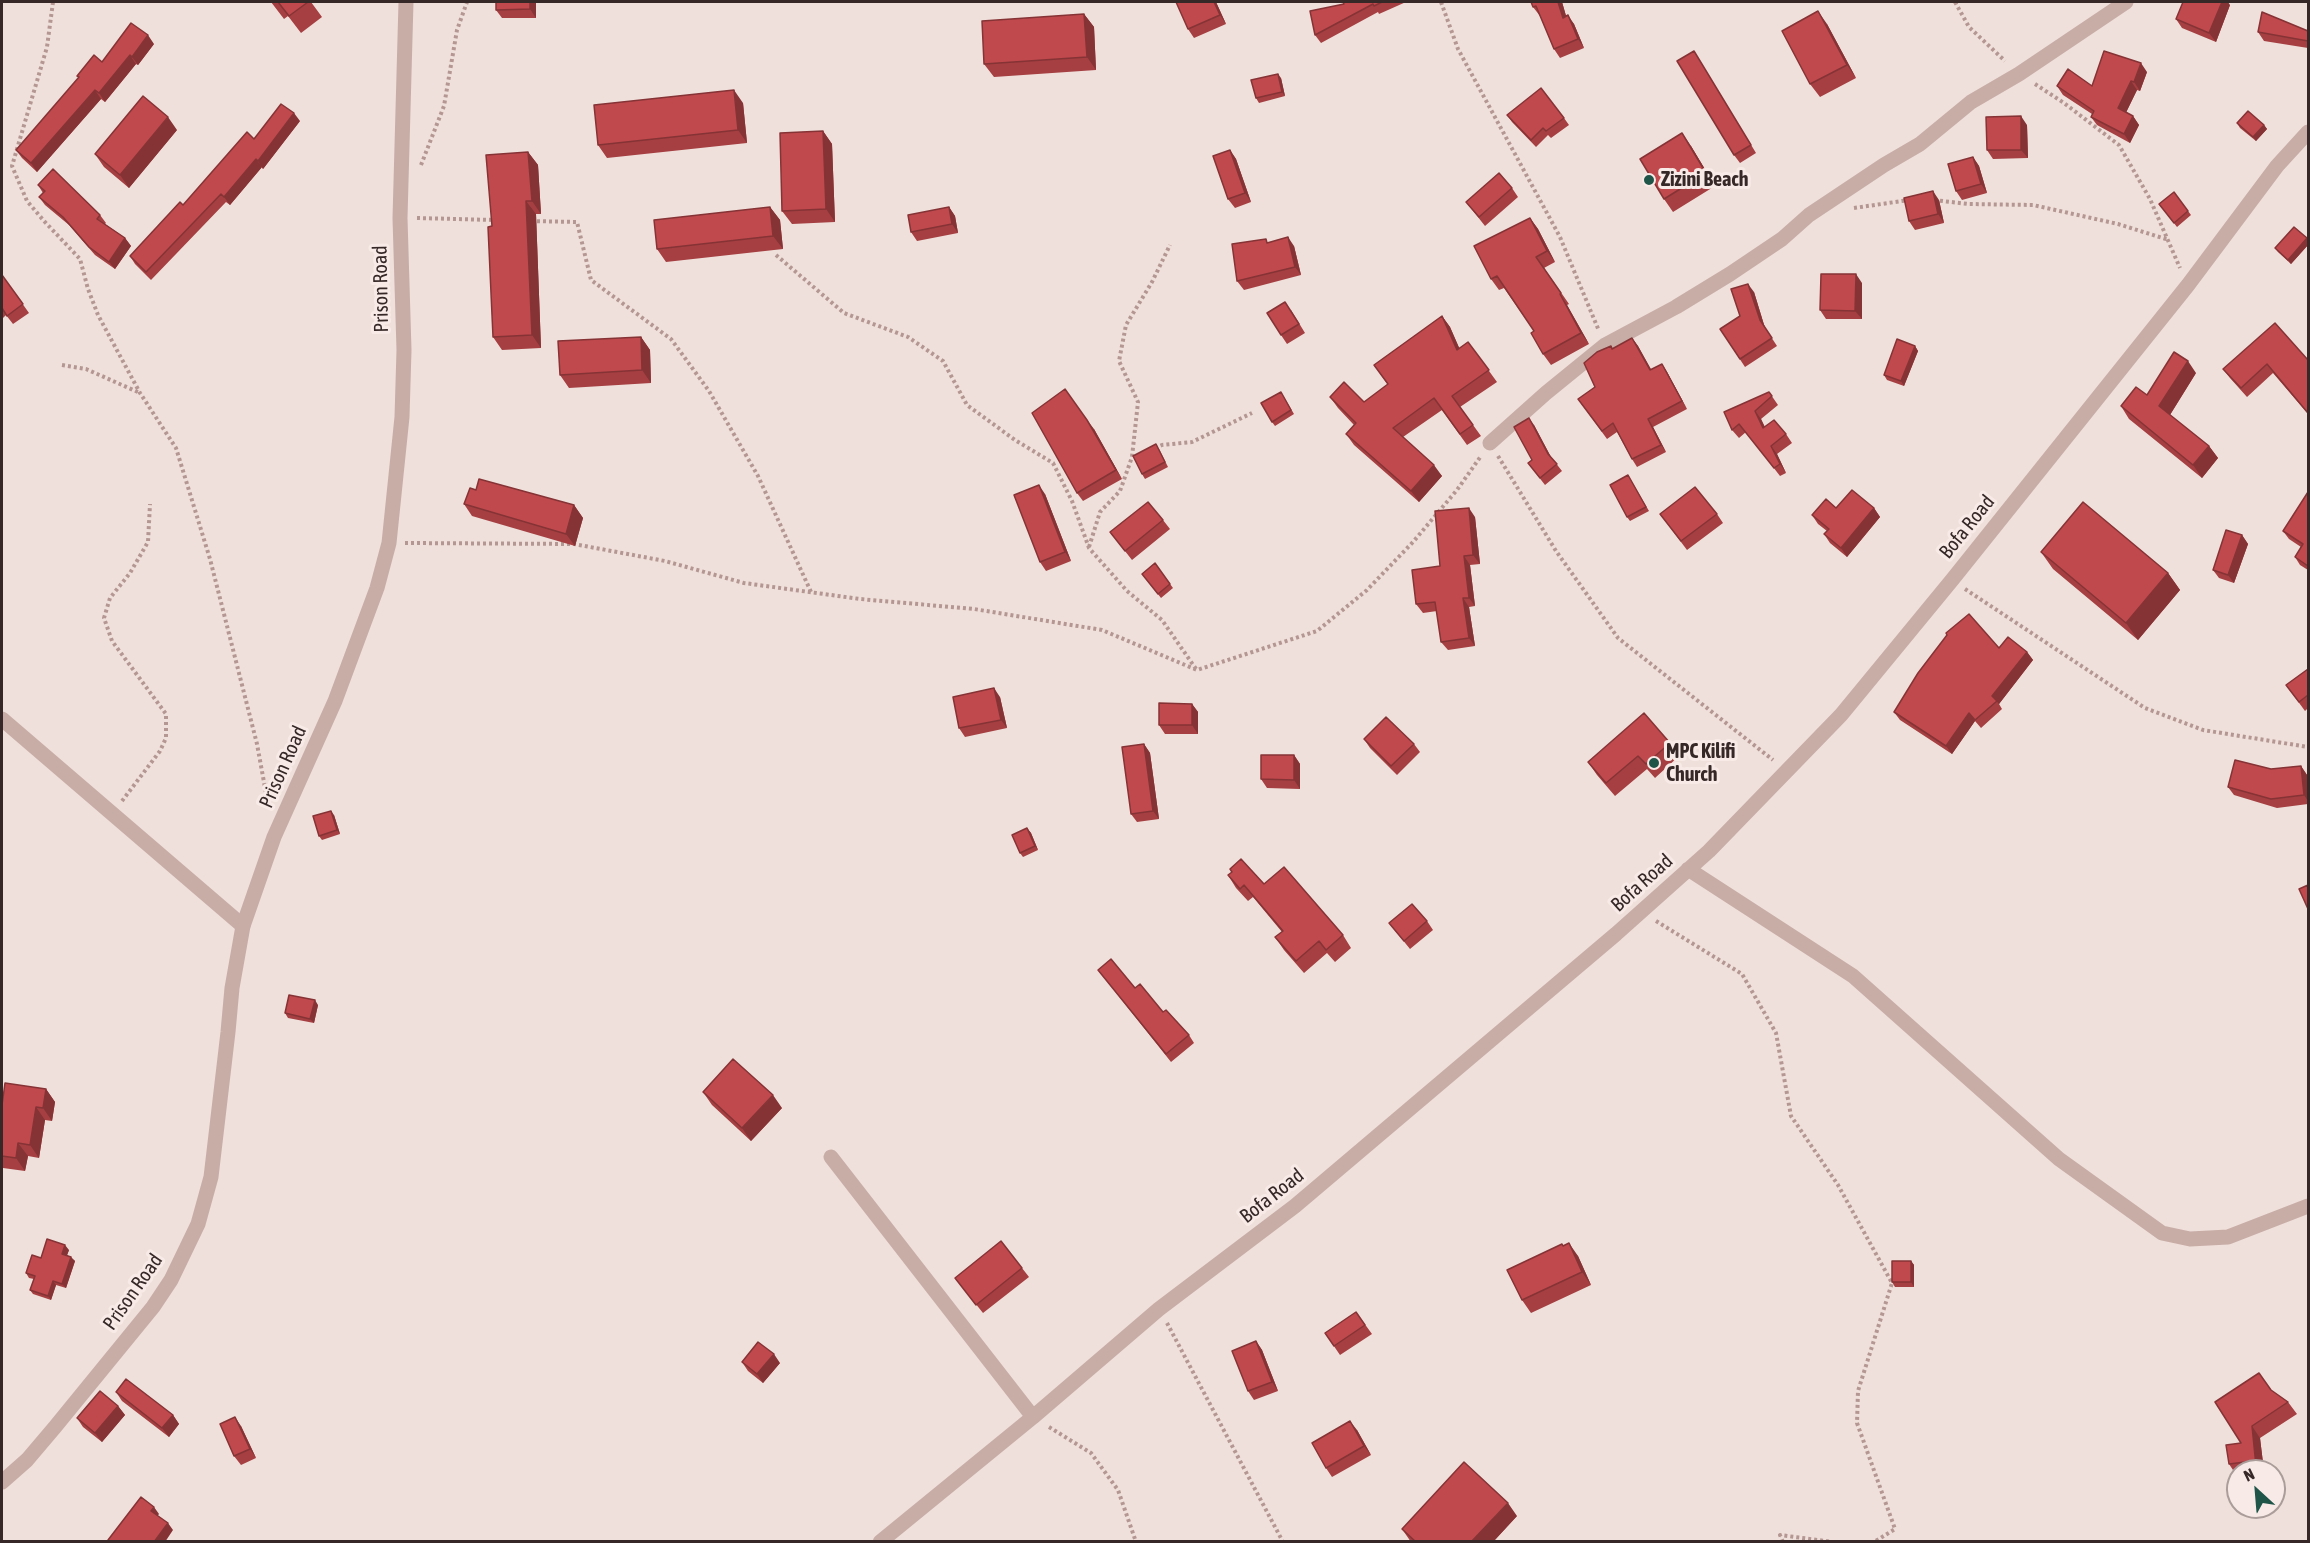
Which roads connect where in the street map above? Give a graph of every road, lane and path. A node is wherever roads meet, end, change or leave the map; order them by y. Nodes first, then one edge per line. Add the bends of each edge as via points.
1 (53, 2) edge
2 (406, 2) edge
3 (466, 2) edge
4 (1441, 2) edge
5 (1955, 2) edge
6 (2126, 2) edge
7 (2019, 74) junction
8 (2308, 132) edge
9 (2301, 148) edge
10 (418, 173) dead end
11 (1920, 198) edge
12 (1929, 200) edge
13 (1849, 209) dead end
14 (400, 218) junction
15 (495, 220) edge
16 (530, 221) dead end
17 (2169, 240) junction
18 (1170, 245) dead end
19 (776, 255) dead end
20 (2188, 285) junction
21 (1605, 345) junction
22 (62, 365) dead end
23 (140, 393) junction
24 (1252, 413) dead end
25 (1490, 443) junction
26 (1152, 449) edge
27 (1142, 453) edge
28 (1132, 457) junction
29 (150, 504) dead end
30 (389, 543) junction
31 (1089, 548) junction
32 (1952, 580) junction
33 (812, 592) junction
34 (1197, 670) junction
35 (2, 719) edge
36 (2308, 747) edge
37 (1787, 771) junction
38 (112, 814) junction
39 (274, 837) junction
40 (1688, 869) junction
41 (1641, 911) junction
42 (243, 926) junction
43 (831, 1157) dead end
44 (2308, 1206) edge
45 (1159, 1309) junction
46 (1033, 1417) junction
47 (2, 1482) edge
48 (880, 1542) edge
49 (1136, 1542) edge
50 (1283, 1542) edge
51 (1783, 1542) edge
52 (1833, 1542) edge
53 (1874, 1542) edge

1 - 23 path via 47,47 12,166 27,201 80,259 98,315
2 - 14 street, Prison Road
3 - 10 path via 457,30 444,106
4 - 21 path via 1458,49 1560,237
5 - 7 path via 1969,27
6 - 7 street
7 - 17 path via 2119,145
7 - 21 street via 1971,102 1920,144 1809,215 1782,239 1730,274
8 - 9 street, Bofa Road
9 - 20 street, Bofa Road via 2277,166
11 - 13 path
12 - 17 path via 2033,205
14 - 15 path
14 - 30 street, Prison Road via 402,417
16 - 33 path via 577,222 591,280 671,339 709,391 758,476
17 - 20 path
18 - 28 path via 1126,325 1119,362 1138,402
19 - 31 path via 844,313 908,337 943,361 967,405 1053,463
20 - 32 street, Bofa Road
21 - 25 street
22 - 23 path via 86,369
23 - 39 path via 176,448 210,559 257,744
24 - 26 path via 1192,442
25 - 34 path via 1413,543 1367,590 1317,631
25 - 37 path via 1556,551 1618,638
27 - 28 path
28 - 31 path via 1120,491 1100,512
29 - 38 path via 148,542 110,598 104,618 112,641 166,714 166,738
30 - 33 path via 574,544 666,561 744,583
30 - 39 street, Prison Road via 377,588 335,701
31 - 34 path via 1127,591 1162,620
32 - 36 path via 2145,708 2203,730
32 - 37 street, Bofa Road via 1841,715
33 - 34 path via 974,609 1102,630
35 - 38 street
37 - 40 street, Bofa Road
38 - 42 street
39 - 42 street, Prison Road
40 - 41 street, Bofa Road
40 - 44 street via 1853,976 2059,1159 2162,1233 2190,1239 2228,1238
41 - 45 street, Bofa Road via 1295,1206
41 - 53 path via 1742,974 1776,1033 1791,1116 1838,1185 1892,1283 1858,1391 1857,1423 1895,1529
42 - 47 street, Prison Road via 232,988 211,1177 198,1224 153,1307 27,1460
43 - 46 street
45 - 46 street, Bofa Road
45 - 50 path
46 - 48 street, Bofa Road
46 - 49 path via 1091,1453 1118,1490
51 - 52 path via 1780,1535

